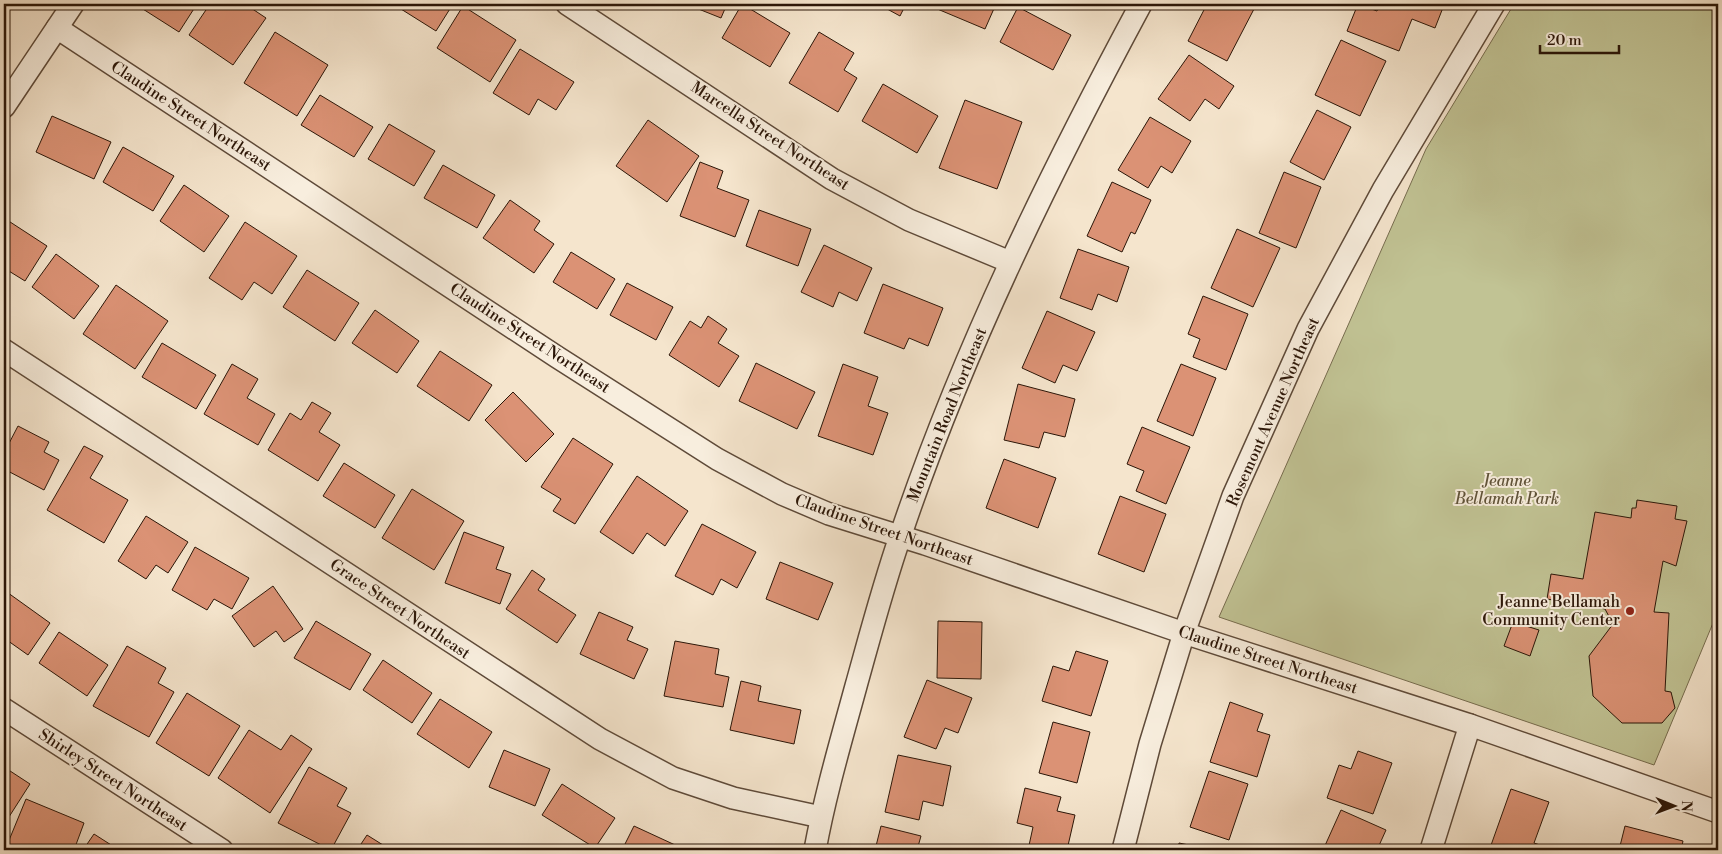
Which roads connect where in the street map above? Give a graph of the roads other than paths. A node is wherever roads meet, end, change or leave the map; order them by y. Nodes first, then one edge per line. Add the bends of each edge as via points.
1 (73, 4) edge
2 (567, 4) edge
3 (1141, 4) edge
4 (1494, 4) edge
5 (57, 28) junction
6 (4, 107) edge
7 (1010, 262) junction
8 (4, 350) edge
9 (900, 536) junction
10 (1184, 633) junction
11 (4, 709) edge
12 (1470, 725) junction
13 (1718, 812) edge
14 (820, 817) junction
15 (222, 850) edge
16 (814, 850) edge
17 (1123, 850) edge
18 (1430, 850) edge

1 - 5 street
2 - 7 street, Marcella Street Northeast via 832,179 909,220
3 - 7 street, Mountain Road Northeast via 1070,138
4 - 10 street, Rosemont Avenue Northeast via 1382,190 1308,329 1233,496
5 - 6 street
5 - 9 street, Claudine Street Northeast via 717,459 782,494 829,514
7 - 9 street, Mountain Road Northeast via 949,405
8 - 14 street, Grace Street Northeast via 600,739 673,778 732,798
9 - 10 street, Claudine Street Northeast
9 - 14 street, Mountain Road Northeast
10 - 12 street, Claudine Street Northeast
10 - 17 street, Rosemont Avenue Northeast via 1150,744
11 - 15 street, Shirley Street Northeast
12 - 13 street, Claudine Street Northeast
12 - 18 street
14 - 16 street, Mountain Road Northeast

